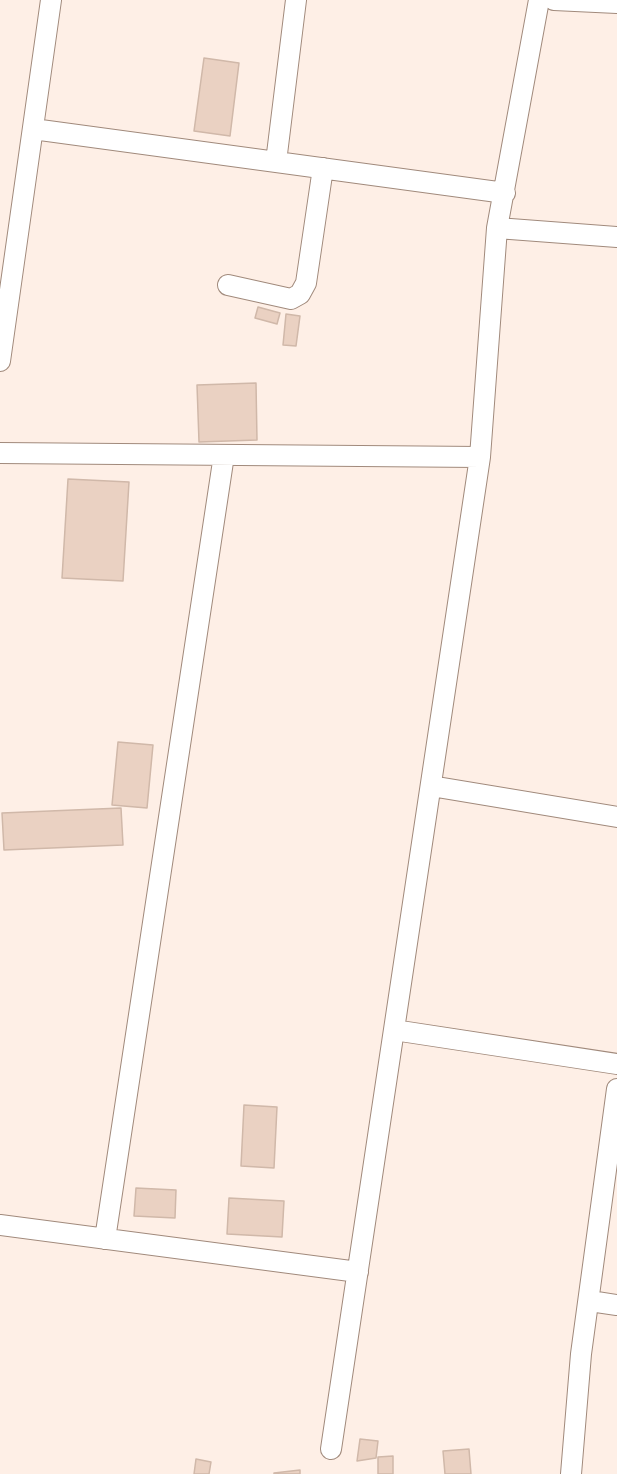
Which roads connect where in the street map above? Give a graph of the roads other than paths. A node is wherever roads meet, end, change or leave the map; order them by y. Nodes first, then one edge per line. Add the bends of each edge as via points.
1 (51, 0) edge
2 (296, 0) edge
3 (539, 0) edge
4 (554, 0) edge
5 (617, 3) edge
6 (33, 129) junction
7 (276, 162) junction
8 (323, 168) junction
9 (505, 193) junction
10 (497, 228) junction
11 (617, 237) edge
12 (228, 285) dead end
13 (0, 361) edge
14 (0, 453) edge
15 (224, 455) junction
16 (480, 457) junction
17 (431, 786) junction
18 (617, 817) edge
19 (394, 1030) junction
20 (617, 1064) edge
21 (617, 1089) edge
22 (0, 1226) edge
23 (105, 1239) junction
24 (358, 1272) junction
25 (590, 1301) junction
26 (617, 1305) edge
27 (332, 1449) dead end
28 (571, 1474) edge

1 - 6 street
2 - 7 street
3 - 9 street
4 - 5 street
6 - 7 street
6 - 13 street
7 - 8 street
8 - 9 street
8 - 12 street via 306,283 300,294 291,298
9 - 10 street
10 - 11 street
10 - 16 street
14 - 15 street
15 - 16 street
15 - 23 street
16 - 17 street
17 - 18 street
17 - 19 street
19 - 20 street
19 - 24 street
21 - 25 street
22 - 23 street
23 - 24 street
24 - 27 street
25 - 26 street
25 - 28 street via 581,1354

